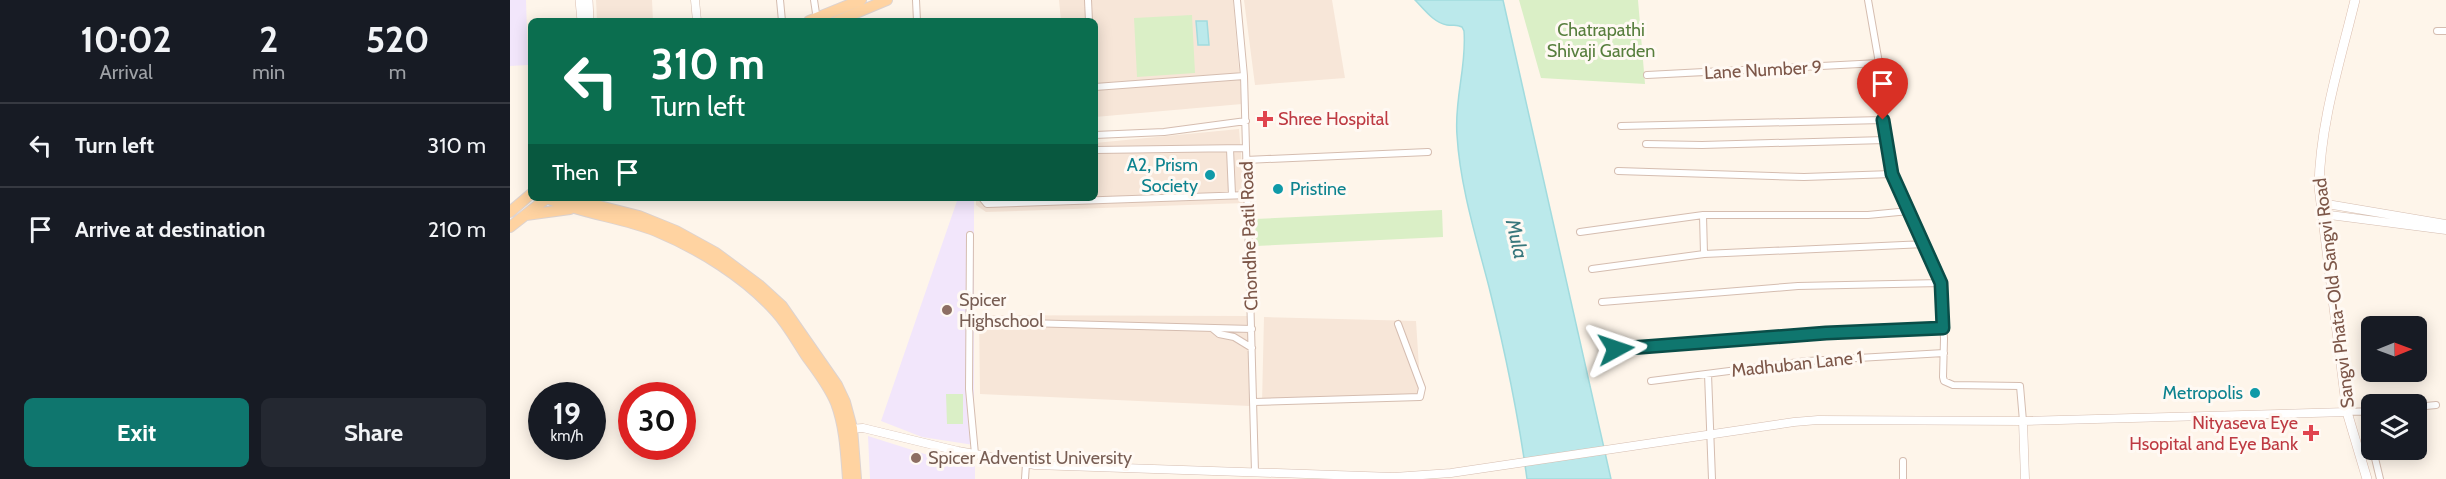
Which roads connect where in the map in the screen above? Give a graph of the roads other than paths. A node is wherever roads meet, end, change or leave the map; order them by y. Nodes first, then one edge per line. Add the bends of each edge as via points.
1 (580, 0) edge
2 (588, 0) edge
3 (695, 0) edge
4 (780, 0) edge
5 (814, 0) edge
6 (861, 0) edge
7 (887, 0) edge
8 (916, 0) edge
9 (1088, 0) edge
10 (1237, 0) edge
11 (1868, 0) edge
12 (2355, 0) edge
13 (582, 18) edge
14 (589, 18) edge
15 (697, 18) edge
16 (782, 18) edge
17 (814, 18) edge
18 (819, 18) edge
19 (844, 18) edge
20 (917, 18) edge
21 (1089, 18) edge
22 (2437, 31) dead end
23 (2446, 31) edge
24 (1879, 63) junction
25 (1647, 75) dead end
26 (1244, 76) junction
27 (1098, 87) edge
28 (1883, 120) junction
29 (1245, 121) junction
30 (1621, 126) dead end
31 (1098, 135) edge
32 (1885, 140) junction
33 (1646, 144) dead end
34 (1246, 148) junction
35 (1230, 149) junction
36 (1098, 150) edge
37 (1428, 152) dead end
38 (1246, 160) junction
39 (1618, 171) dead end
40 (1892, 174) junction
41 (1232, 195) junction
42 (1248, 195) junction
43 (528, 197) edge
44 (1098, 200) edge
45 (543, 201) edge
46 (594, 201) edge
47 (984, 201) edge
48 (1069, 201) edge
49 (571, 203) edge
50 (2320, 203) junction
51 (1909, 211) junction
52 (510, 212) edge
53 (2322, 214) junction
54 (526, 215) junction
55 (1703, 215) junction
56 (2446, 224) edge
57 (510, 227) edge
58 (2446, 230) edge
59 (1580, 232) dead end
60 (970, 235) dead end
61 (1924, 244) junction
62 (1704, 254) junction
63 (1592, 269) dead end
64 (1941, 283) junction
65 (1602, 302) dead end
66 (779, 309) junction
67 (990, 322) dead end
68 (1398, 324) dead end
69 (1212, 328) junction
70 (1943, 328) junction
71 (1252, 329) junction
72 (1252, 348) junction
73 (1616, 349) dead end
74 (1944, 353) junction
75 (1708, 374) junction
76 (1651, 381) dead end
77 (1254, 402) junction
78 (2427, 405) edge
79 (2436, 405) dead end
80 (2361, 411) edge
81 (2347, 412) junction
82 (2023, 421) junction
83 (848, 429) junction
84 (1711, 435) junction
85 (975, 454) junction
86 (2375, 460) edge
87 (1902, 461) dead end
88 (1026, 464) junction
89 (1256, 472) junction
90 (1240, 475) edge
91 (848, 479) edge
92 (856, 479) edge
93 (1025, 479) edge
94 (1712, 479) edge
95 (1903, 479) edge
96 (2025, 479) edge
97 (2367, 479) edge
98 (2380, 479) edge

1 - 13 main road
2 - 14 main road
3 - 15 street
4 - 16 street
5 - 17 street
6 - 18 main road
7 - 19 main road
8 - 20 street
9 - 21 street
10 - 26 street, Chondhe Patil Road
11 - 24 street
12 - 50 main road, Sangvi Phata-Old Sangvi Road via 2325,123
22 - 23 street
24 - 25 street, Lane Number 9
24 - 28 street
26 - 27 street
26 - 29 street, Chondhe Patil Road
28 - 30 street
28 - 32 street
29 - 31 street via 1164,132
29 - 34 street, Chondhe Patil Road
32 - 33 street
32 - 40 street
34 - 35 street
34 - 38 street, Chondhe Patil Road
35 - 36 street
35 - 41 street
37 - 38 street
38 - 42 street, Chondhe Patil Road
39 - 40 street via 1804,177
40 - 51 street
41 - 42 street
41 - 44 street
42 - 71 street, Chondhe Patil Road
43 - 52 main road
45 - 54 main road
46 - 49 main road
46 - 66 main road via 696,241 742,272
47 - 48 street
49 - 54 main road
49 - 66 main road via 672,238
50 - 53 main road, Sangvi Phata-Old Sangvi Road
50 - 56 street
51 - 55 street via 1868,215
51 - 61 street
53 - 58 street
53 - 81 main road, Sangvi Phata-Old Sangvi Road
54 - 57 main road
55 - 59 street
55 - 62 street
60 - 85 street via 969,389
61 - 62 street
61 - 64 street
62 - 63 street
64 - 65 street via 1797,286
64 - 70 street
66 - 83 main road via 830,389
67 - 69 street
68 - 77 street via 1422,388 1420,396
69 - 71 street
69 - 72 street
70 - 73 street
70 - 74 street
71 - 72 street, Chondhe Patil Road
72 - 77 street, Chondhe Patil Road
74 - 75 street, Madhuban Lane 1 via 1807,361
74 - 82 street via 1943,377 1948,384 2020,386
75 - 76 street, Madhuban Lane 1
75 - 84 street
77 - 89 street, Chondhe Patil Road
78 - 79 street
80 - 81 street
81 - 82 street
81 - 97 main road, Sangvi Phata-Old Sangvi Road
82 - 84 street via 1818,420
82 - 96 street
83 - 85 street via 863,428
83 - 91 main road
83 - 92 main road
84 - 89 street via 1451,473 1408,476
84 - 94 street
85 - 88 street
86 - 98 street
87 - 95 street
88 - 90 street
88 - 93 street
89 - 90 street

